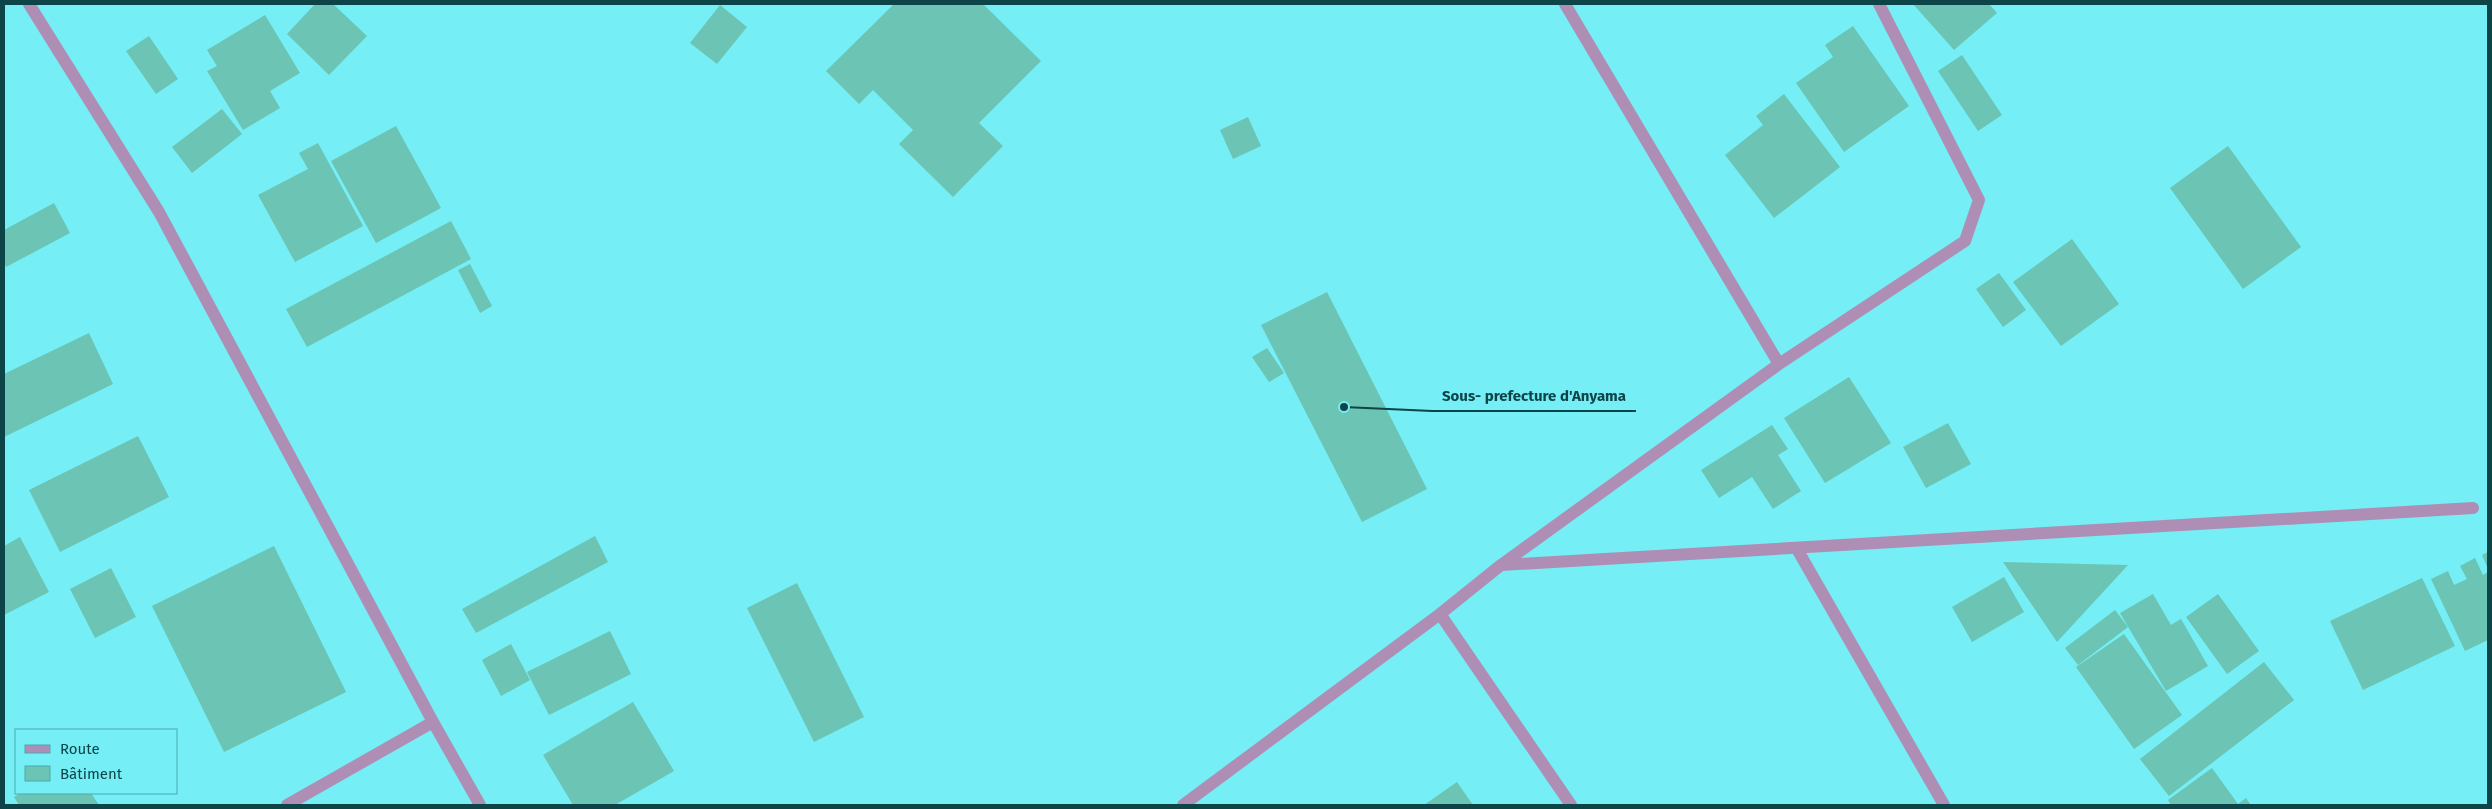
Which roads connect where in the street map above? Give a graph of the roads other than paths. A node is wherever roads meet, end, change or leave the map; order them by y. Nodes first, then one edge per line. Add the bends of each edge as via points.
1 (29, 4) edge
2 (1566, 4) edge
3 (1878, 4) edge
4 (1779, 364) junction
5 (2474, 508) dead end
6 (1797, 549) junction
7 (1501, 565) junction
8 (1440, 614) junction
9 (432, 722) junction
10 (288, 805) edge
11 (480, 805) edge
12 (1183, 805) edge
13 (1571, 805) edge
14 (1944, 805) edge

1 - 9 street via 159,212
2 - 4 street
3 - 4 street via 1979,200 1965,240
4 - 7 street
5 - 6 street
6 - 7 street
6 - 14 street
7 - 8 street
8 - 12 street
8 - 13 street
9 - 10 street
9 - 11 street

